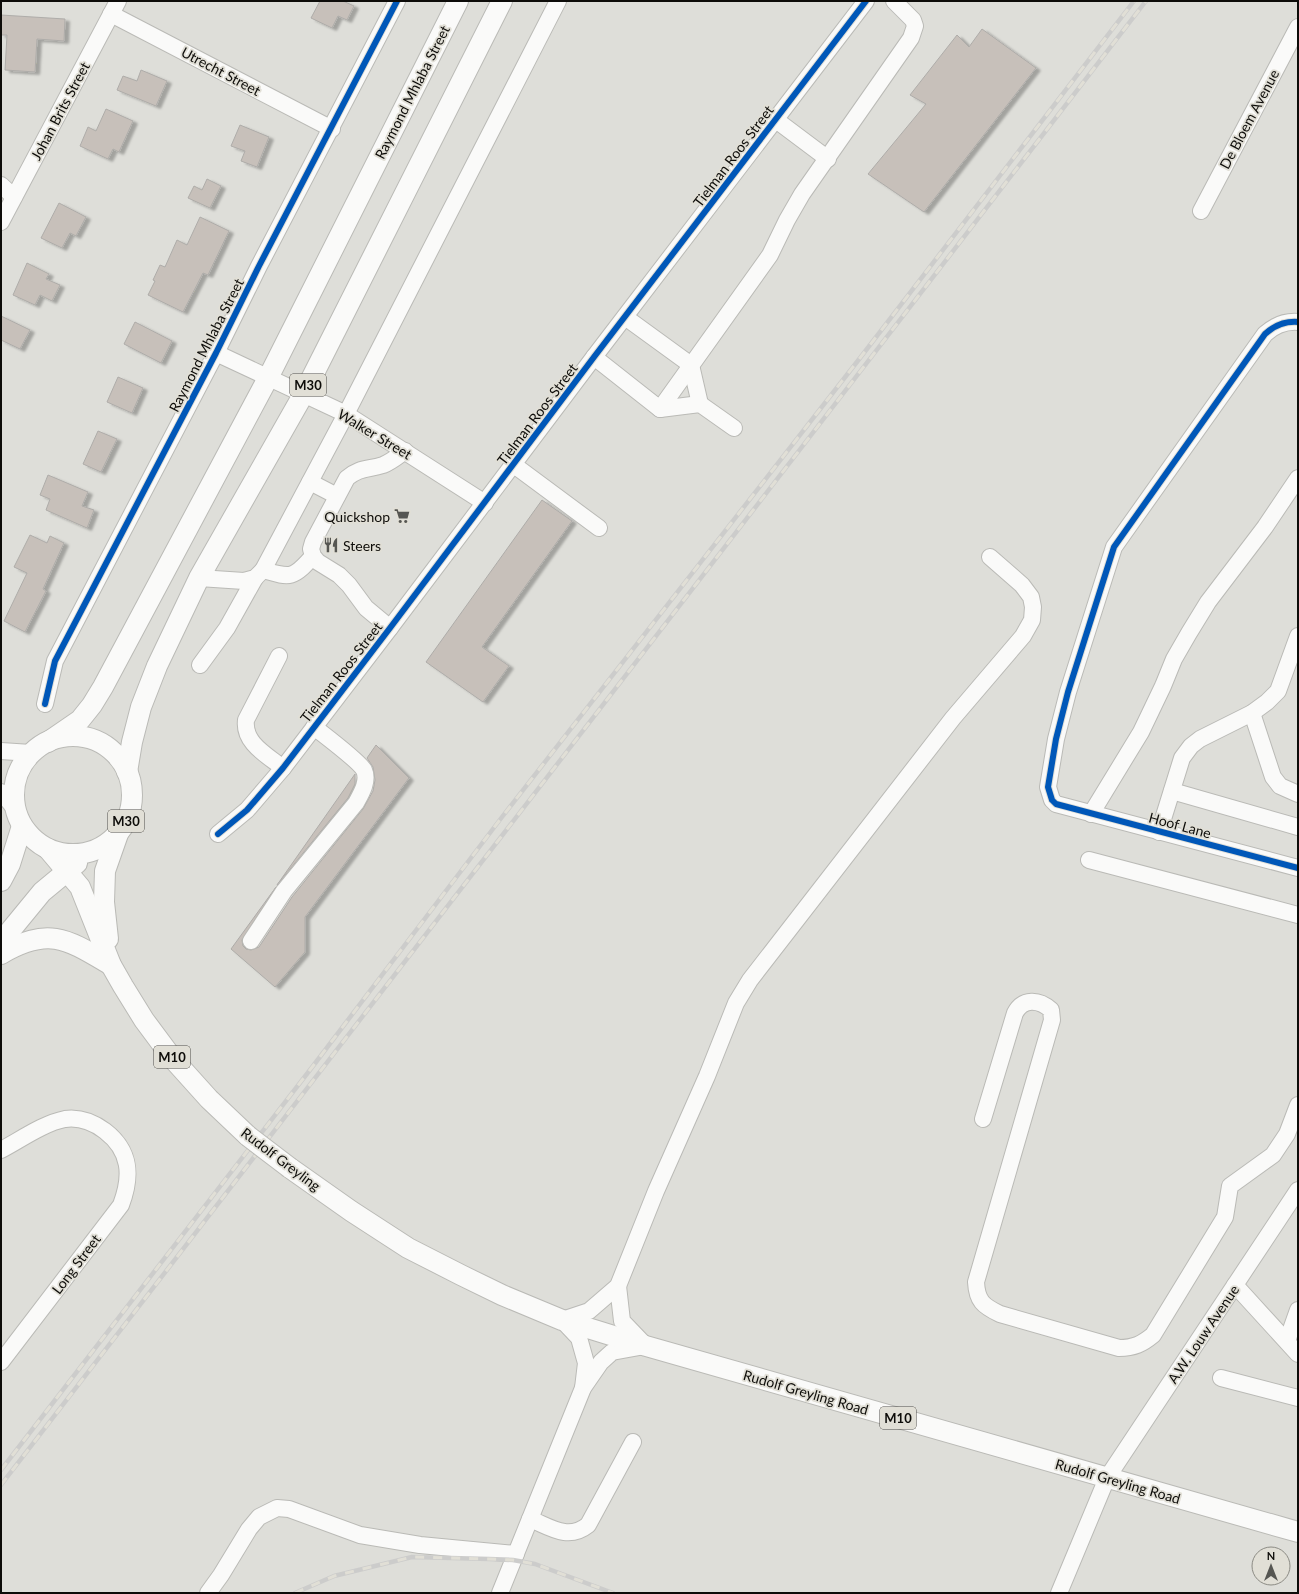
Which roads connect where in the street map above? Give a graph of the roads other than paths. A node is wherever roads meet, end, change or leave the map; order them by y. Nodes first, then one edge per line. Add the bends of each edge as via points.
1 (397, 1) edge
2 (458, 1) edge
3 (502, 1) edge
4 (558, 1) edge
5 (866, 1) edge
6 (894, 1) edge
7 (114, 7) edge
8 (1298, 27) edge
9 (776, 120) junction
10 (332, 129) junction
11 (828, 159) junction
12 (1, 185) edge
13 (14, 197) junction
14 (1201, 211) dead end
15 (1, 222) edge
16 (625, 317) junction
17 (1298, 322) edge
18 (216, 354) junction
19 (594, 356) junction
20 (691, 365) junction
21 (268, 378) junction
22 (303, 395) junction
23 (700, 404) junction
24 (660, 409) junction
25 (346, 414) junction
26 (734, 428) dead end
27 (405, 451) junction
28 (514, 465) junction
29 (1298, 478) edge
30 (310, 482) junction
31 (337, 496) junction
32 (485, 502) junction
33 (599, 528) dead end
34 (313, 556) junction
35 (990, 557) dead end
36 (259, 574) junction
37 (199, 578) junction
38 (390, 628) junction
39 (1298, 636) edge
40 (279, 656) dead end
41 (200, 665) dead end
42 (45, 704) dead end
43 (1252, 713) junction
44 (314, 727) junction
45 (48, 742) junction
46 (1, 751) edge
47 (31, 753) junction
48 (283, 768) junction
49 (127, 772) junction
50 (1172, 791) junction
51 (1, 792) edge
52 (1298, 794) edge
53 (1091, 814) junction
54 (19, 818) junction
55 (1298, 827) edge
56 (1159, 832) junction
57 (118, 834) junction
58 (218, 834) dead end
59 (48, 849) junction
60 (90, 852) junction
61 (1089, 860) dead end
62 (1298, 868) edge
63 (67, 871) junction
64 (1, 881) edge
65 (1298, 916) edge
66 (251, 941) dead end
67 (1, 942) edge
68 (1, 954) edge
69 (111, 964) junction
70 (1298, 1105) edge
71 (983, 1119) dead end
72 (1, 1150) edge
73 (1298, 1190) edge
74 (1235, 1285) junction
75 (618, 1286) junction
76 (502, 1295) joint
77 (1298, 1310) edge
78 (562, 1320) junction
79 (1287, 1341) junction
80 (646, 1346) junction
81 (1298, 1354) edge
82 (1, 1362) edge
83 (1221, 1378) dead end
84 (583, 1388) junction
85 (1298, 1398) edge
86 (633, 1442) dead end
87 (1107, 1478) junction
88 (530, 1519) junction
89 (1298, 1532) edge
90 (516, 1554) junction
91 (208, 1593) edge
92 (500, 1593) edge
93 (1060, 1593) edge

1 - 10 street, Raymond Mhlaba Street
2 - 21 main road, Raymond Mhlaba Street / M30
3 - 22 main road, Raymond Mhlaba Street / M30
4 - 25 street
5 - 9 street, Tielman Roos Street
6 - 11 street via 913,20 914,31
7 - 10 street, Utrecht Street
7 - 13 street, Johan Brits Street
8 - 14 street, De Bloem Avenue
9 - 11 street
9 - 16 street, Tielman Roos Street
10 - 18 street, Raymond Mhlaba Street via 259,266
11 - 20 street via 786,220 770,254
12 - 13 street
13 - 15 street, Johan Brits Street
16 - 19 street, Tielman Roos Street
16 - 20 street
17 - 53 street, Hoof Lane via 1281,324 1265,334 1114,546 1068,692 1056,739 1048,787 1056,804
18 - 21 street, Walker Street
18 - 42 street, Raymond Mhlaba Street via 55,661
19 - 24 street
19 - 28 street, Tielman Roos Street
20 - 23 street
20 - 24 street
21 - 22 street, Walker Street
21 - 45 main road, Raymond Mhlaba Street / M30 via 92,705 80,720
22 - 25 street, Walker Street
22 - 37 main road, Raymond Mhlaba Street / M30
23 - 24 street
23 - 26 street
25 - 27 street, Walker Street
25 - 30 street
27 - 31 street via 382,465 355,471 347,478
27 - 32 street, Walker Street
28 - 32 street, Tielman Roos Street
28 - 33 street
29 - 53 street via 1189,632 1141,732
30 - 31 street
30 - 36 street
31 - 34 street via 313,542
32 - 38 street, Tielman Roos Street
34 - 36 street via 300,571 291,575
34 - 38 street via 339,575 366,608
35 - 75 street via 1022,585 1031,597 1032,620 1013,649 948,724 759,968 736,1003
36 - 37 street via 244,581
36 - 41 street via 228,628
37 - 49 main road, Raymond Mhlaba Street / M30 via 157,666 141,707
38 - 44 street, Tielman Roos Street
39 - 43 street via 1278,691
40 - 48 street via 246,720 245,727 248,737 254,744
43 - 50 street via 1191,746 1182,758
43 - 52 street via 1273,776 1280,786
44 - 48 street, Tielman Roos Street
44 - 66 street via 364,771 363,790 356,803 284,891
45 - 47 main road, Raymond Mhlaba Street / M30
45 - 49 main road, Raymond Mhlaba Street / M30 via 66,737 85,737 103,744 117,756
46 - 47 street
47 - 54 main road, Raymond Mhlaba Street / M30 via 19,770 14,789
48 - 58 street, Tielman Roos Street via 247,810
49 - 57 main road, Raymond Mhlaba Street / M30 via 132,788 131,804
50 - 55 street
50 - 56 street
51 - 54 street
53 - 56 street, Hoof Lane
54 - 59 main road, Raymond Mhlaba Street / M30 via 34,839
54 - 64 main road, Raymond Mhlaba Street / M30 via 10,864
56 - 62 street, Hoof Lane
57 - 60 main road, Raymond Mhlaba Street / M30
57 - 69 main road, Rudolf Greyling / M10 via 105,871 104,902
59 - 60 main road, Raymond Mhlaba Street / M30 via 70,854
59 - 63 main road, Rudolf Greyling / M10
60 - 63 main road, Raymond Mhlaba Street / M30
61 - 65 street
63 - 67 main road, Raymond Mhlaba Street / M30 via 42,892
63 - 69 main road, Rudolf Greyling / M10 via 80,887
68 - 69 main road via 28,941 62,939
69 - 76 main road, Rudolf Greyling / M10, bridge via 144,1020 173,1059 209,1099 248,1136 351,1211 408,1248
70 - 71 street via 1288,1134 1273,1155 1230,1186 1225,1217 1153,1335 1142,1344 1130,1348 1119,1348 1000,1314 980,1301 977,1292 976,1282 1052,1020 1051,1010 1047,1006 1031,1001 1025,1002 1015,1013
72 - 82 street, Long Street via 49,1124 65,1119 82,1119 96,1124 120,1145 128,1174 121,1205
73 - 74 street, A.W. Louw Avenue
74 - 79 street
74 - 87 street, A.W. Louw Avenue
75 - 78 street via 589,1311
75 - 80 street via 622,1321
76 - 78 main road, Rudolf Greyling Road / M10
77 - 79 street
78 - 80 main road, Rudolf Greyling Road / M10
78 - 84 street via 579,1338 586,1363
79 - 81 street
80 - 84 street via 612,1352 601,1362
80 - 87 main road, Rudolf Greyling Road / M10
83 - 85 street
84 - 88 street
86 - 88 street via 588,1525 574,1533 565,1533
87 - 89 main road, Rudolf Greyling Road / M10
87 - 93 street, A.W. Louw Avenue
88 - 90 street
90 - 91 street via 420,1545 360,1535 289,1509 277,1508 259,1516
90 - 92 street

